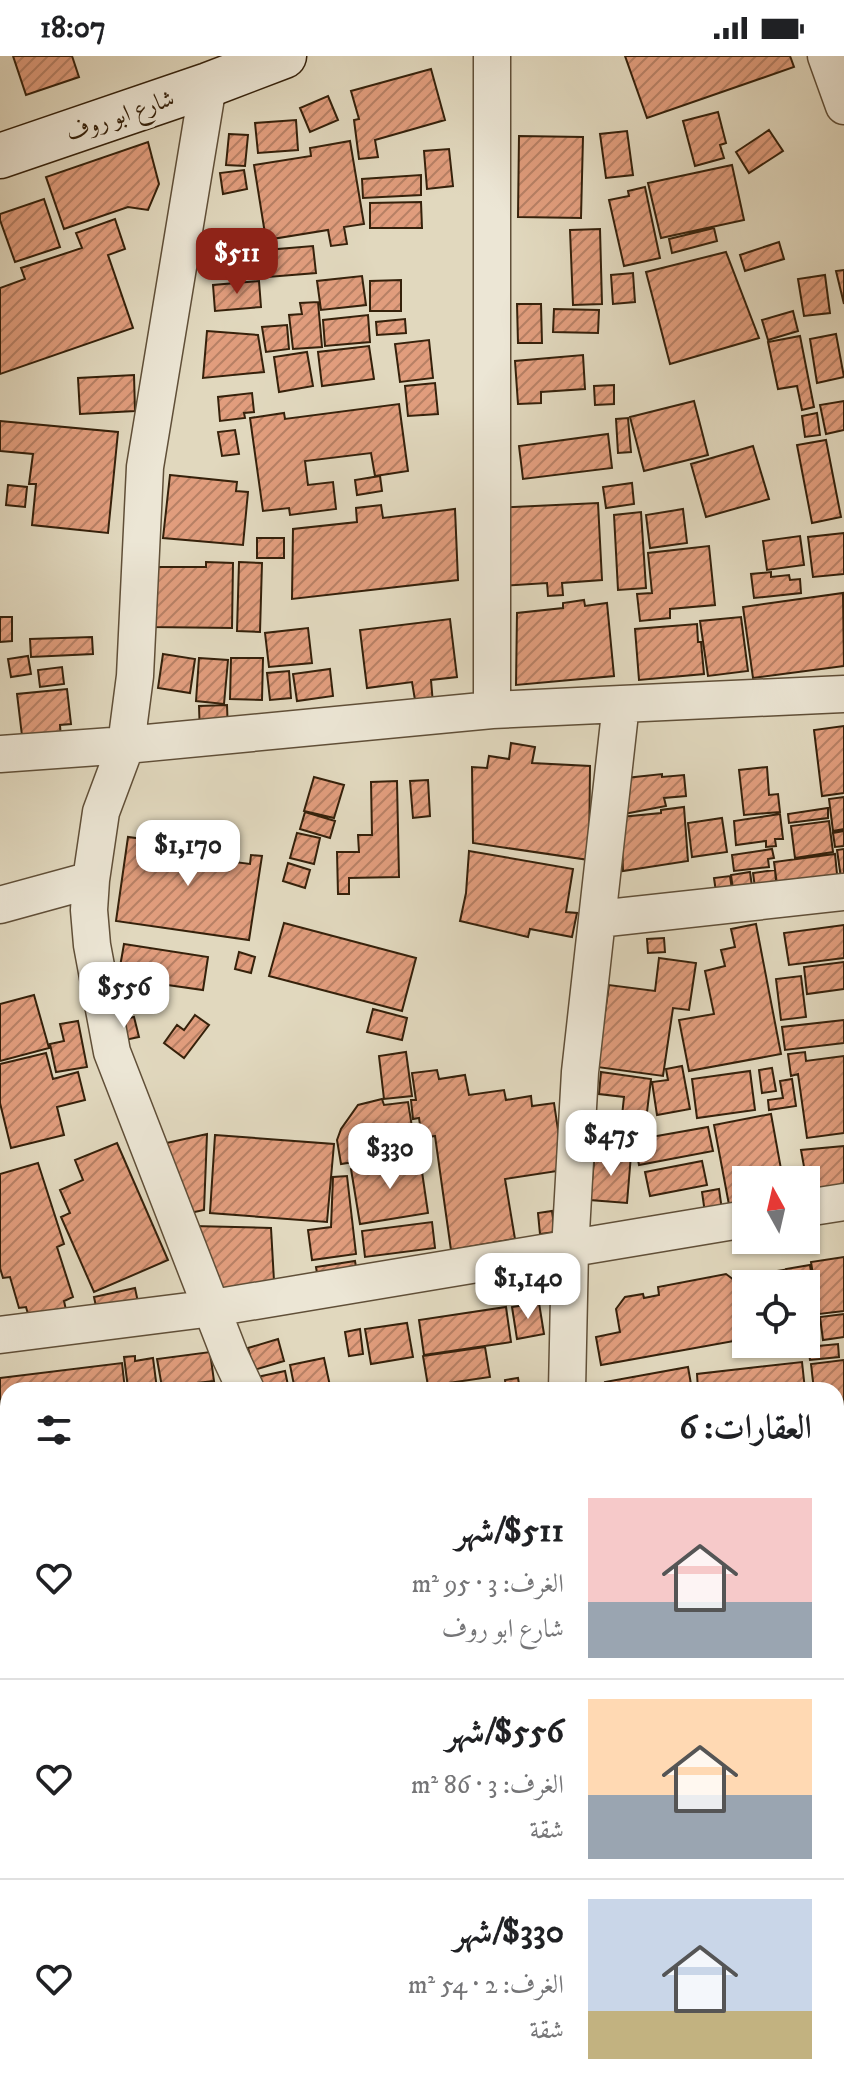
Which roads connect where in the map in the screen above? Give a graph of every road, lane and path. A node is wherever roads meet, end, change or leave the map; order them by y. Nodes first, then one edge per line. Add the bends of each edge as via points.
1 (284, 56) edge
2 (492, 56) edge
3 (826, 56) edge
4 (208, 85) junction
5 (844, 106) edge
6 (0, 156) edge
7 (844, 694) edge
8 (621, 704) junction
9 (492, 710) junction
10 (126, 745) junction
11 (0, 754) edge
12 (91, 880) junction
13 (844, 892) edge
14 (0, 905) edge
15 (598, 919) junction
16 (844, 1202) edge
17 (820, 1206) edge
18 (732, 1221) edge
19 (570, 1250) junction
20 (213, 1308) junction
21 (0, 1335) edge
22 (242, 1382) edge
23 (567, 1382) edge

1 - 4 street, شارع ابو روف
2 - 9 street
3 - 5 street
4 - 6 street, شارع ابو روف
4 - 10 street via 145,467 135,676
7 - 8 street
8 - 9 street
8 - 15 street
9 - 10 street
10 - 11 street
10 - 12 street via 101,812
12 - 14 street
12 - 20 street via 92,945 112,1052
13 - 15 street
15 - 19 street via 580,1072
16 - 17 street
18 - 19 street
19 - 20 street
19 - 23 street
20 - 21 street
20 - 22 street

